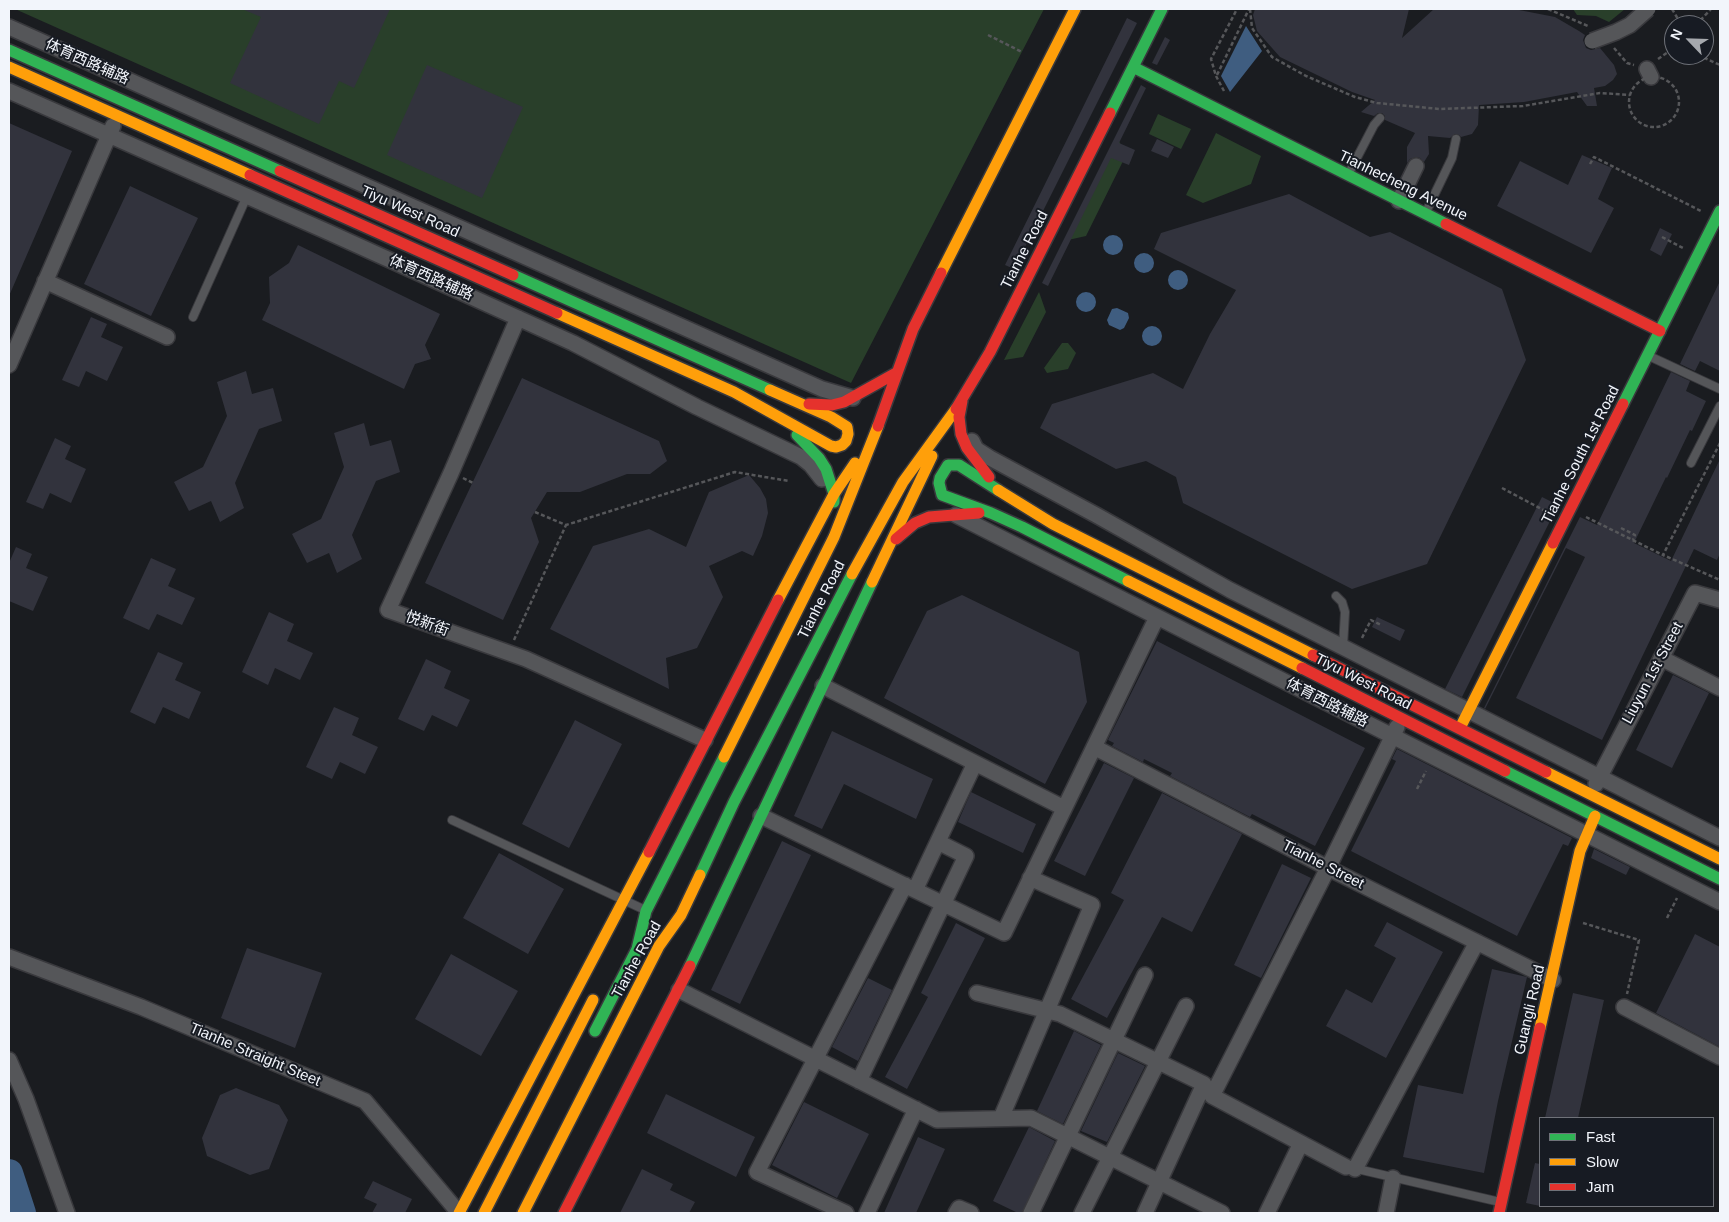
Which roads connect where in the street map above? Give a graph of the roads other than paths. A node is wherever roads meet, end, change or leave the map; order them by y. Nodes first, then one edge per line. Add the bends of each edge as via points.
1 (1075, 9) edge
2 (1162, 9) edge
3 (1648, 9) edge
4 (9, 27) edge
5 (1592, 35) road end
6 (9, 50) edge
7 (9, 67) edge
8 (1133, 67) junction
9 (9, 91) edge
10 (117, 116) junction
11 (1380, 118) dead end
12 (109, 135) junction
13 (1456, 139) dead end
14 (1416, 166) dead end
15 (1347, 175) junction
16 (246, 196) junction
17 (1399, 201) junction
18 (1720, 211) edge
19 (337, 214) junction
20 (1425, 214) junction
21 (328, 232) junction
22 (45, 281) junction
23 (193, 317) dead end
24 (518, 318) junction
25 (1660, 331) junction
26 (167, 337) dead end
27 (1647, 356) junction
28 (9, 365) edge
29 (896, 373) junction
30 (1720, 389) edge
31 (852, 398) junction
32 (962, 401) junction
33 (799, 403) junction
34 (1720, 406) edge
35 (779, 417) junction
36 (875, 434) junction
37 (1691, 463) dead end
38 (834, 494) junction
39 (942, 495) junction
40 (1006, 495) junction
41 (991, 513) junction
42 (954, 514) junction
43 (1096, 515) junction
44 (834, 537) junction
45 (1082, 538) junction
46 (893, 541) junction
47 (1336, 596) dead end
48 (1720, 600) edge
49 (1157, 617) junction
50 (1343, 647) junction
51 (1661, 658) junction
52 (824, 686) junction
53 (1720, 688) edge
54 (1468, 712) junction
55 (1401, 719) junction
56 (1460, 728) junction
57 (1393, 736) junction
58 (705, 740) junction
59 (1094, 748) junction
60 (975, 763) junction
61 (1599, 777) junction
62 (1591, 794) junction
63 (1064, 808) junction
64 (761, 816) junction
65 (1595, 816) junction
66 (452, 820) dead end
67 (1586, 835) junction
68 (1720, 838) edge
69 (938, 842) junction
70 (1720, 859) edge
71 (1328, 868) junction
72 (1717, 877) edge
73 (1030, 878) junction
74 (910, 888) junction
75 (1705, 894) junction
76 (623, 900) junction
77 (1720, 902) edge
78 (943, 904) junction
79 (646, 911) junction
80 (681, 915) junction
81 (627, 939) dead end
82 (1477, 942) junction
83 (670, 953) dead end
84 (9, 957) edge
85 (1145, 975) dead end
86 (1552, 980) junction
87 (600, 988) dead end
88 (675, 988) junction
89 (977, 993) dead end
90 (1186, 1006) dead end
91 (1624, 1007) road end
92 (589, 1044) dead end
93 (1720, 1057) edge
94 (9, 1060) edge
95 (859, 1081) junction
96 (916, 1109) junction
97 (1001, 1118) junction
98 (1301, 1143) junction
99 (1351, 1168) junction
100 (1393, 1178) junction
101 (1500, 1208) edge
102 (524, 1210) edge
103 (67, 1213) edge
104 (459, 1213) edge
105 (484, 1213) edge
106 (564, 1213) edge
107 (846, 1213) edge
108 (867, 1213) edge
109 (956, 1213) edge
110 (971, 1213) edge
111 (1031, 1213) edge
112 (1082, 1213) edge
113 (1145, 1213) edge
114 (1222, 1213) edge
115 (1267, 1213) edge
116 (1386, 1213) edge

1 - 29 main road, Tianhe Road via 928,297
2 - 8 main road, Tianhe Road
3 - 5 street, bridge via 1616,32
4 - 31 street, 体育西路辅路 via 822,389
6 - 33 main road, Tiyu West Road
7 - 10 main road, Tiyu West Road
8 - 15 main road, Tianhecheng Avenue
8 - 32 main road, Tianhe Road
9 - 12 street, 体育西路辅路
10 - 12 street
10 - 19 main road, Tiyu West Road
11 - 15 lane
12 - 16 street, 体育西路辅路
12 - 22 street
13 - 20 lane via 1452,158
14 - 17 street
15 - 17 main road, Tianhecheng Avenue
16 - 21 street, 体育西路辅路
16 - 23 lane
17 - 20 main road, Tianhecheng Avenue
18 - 25 main road, Tianhe South 1st Road
19 - 21 street
19 - 35 main road, Tiyu West Road via 734,392
20 - 25 main road, Tianhecheng Avenue
21 - 24 street, 体育西路辅路
22 - 26 street
22 - 28 street
24 - 38 street, 体育西路辅路 via 800,457 811,465
24 - 58 street, 悦新街 via 388,610 526,659
25 - 27 main road, Tianhe South 1st Road
27 - 30 lane
27 - 54 main road, Tianhe South 1st Road
29 - 31 main road
29 - 36 main road, Tianhe Road
31 - 33 main road via 832,405
32 - 40 main road via 960,425 967,448
32 - 43 street via 965,428 976,448
32 - 46 main road
32 - 80 main road, Tianhe Road via 914,465 864,551 734,802
33 - 35 main road, Tiyu West Road via 847,427 846,441 836,447 831,446
34 - 37 lane
35 - 38 main road via 819,458
36 - 38 main road
36 - 44 main road, Tianhe Road
38 - 44 main road
38 - 58 main road
39 - 40 main road via 940,478 948,465 954,464 966,468
39 - 41 main road, Tiyu West Road
39 - 42 street
40 - 45 main road, Tiyu West Road
41 - 42 main road
41 - 55 main road, Tiyu West Road
42 - 46 main road via 915,523
42 - 49 street, 体育西路辅路
43 - 45 street
43 - 50 street via 1230,590
44 - 79 main road, Tianhe Road
45 - 56 main road, Tiyu West Road
46 - 52 main road
47 - 50 lane via 1345,612
48 - 51 street, Liuyun 1st Street via 1695,593
49 - 57 street, 体育西路辅路
49 - 59 street
50 - 54 street
51 - 53 street
51 - 61 street, Liuyun 1st Street
52 - 60 street
52 - 64 main road
54 - 56 main road, Tianhe South 1st Road
54 - 61 street
55 - 57 street
55 - 65 main road, Tiyu West Road
56 - 62 main road, Tiyu West Road
57 - 67 street, 体育西路辅路
57 - 71 street
58 - 76 main road
59 - 63 street
59 - 71 street, Tianhe Street
60 - 63 street
60 - 69 street
61 - 62 street, Liuyun 1st Street
61 - 68 street
62 - 70 main road, Tiyu West Road
63 - 73 street
64 - 74 street
64 - 88 main road
65 - 67 main road, Guangli Road
65 - 72 main road, Tiyu West Road
66 - 76 lane
67 - 75 street, 体育西路辅路
67 - 86 main road, Guangli Road
69 - 74 street
69 - 78 street via 966,856
71 - 82 street, Tianhe Street
71 - 98 street via 1212,1096
72 - 75 street
73 - 78 street via 1004,933
73 - 97 street via 1092,905
74 - 78 street
74 - 107 street via 757,1172
75 - 77 street, 体育西路辅路
76 - 79 lane
76 - 104 main road
78 - 95 street
79 - 81 main road
79 - 92 main road, Tianhe Road via 637,949
80 - 83 main road
80 - 102 main road, Tianhe Road via 659,946
82 - 86 street, Tianhe Street
82 - 99 street
84 - 104 street, Tianhe Straight Steet via 141,1007 365,1101
85 - 111 street
86 - 101 main road, Guangli Road
87 - 105 main road
88 - 95 street
88 - 106 main road
89 - 113 street via 1060,1014 1204,1084
90 - 112 street
91 - 93 street
94 - 103 street
95 - 96 street
96 - 97 street via 937,1120
96 - 108 street
97 - 114 street via 1031,1118
98 - 99 street
98 - 115 street
99 - 100 lane
100 - 101 lane
100 - 116 street
109 - 110 street via 959,1208

